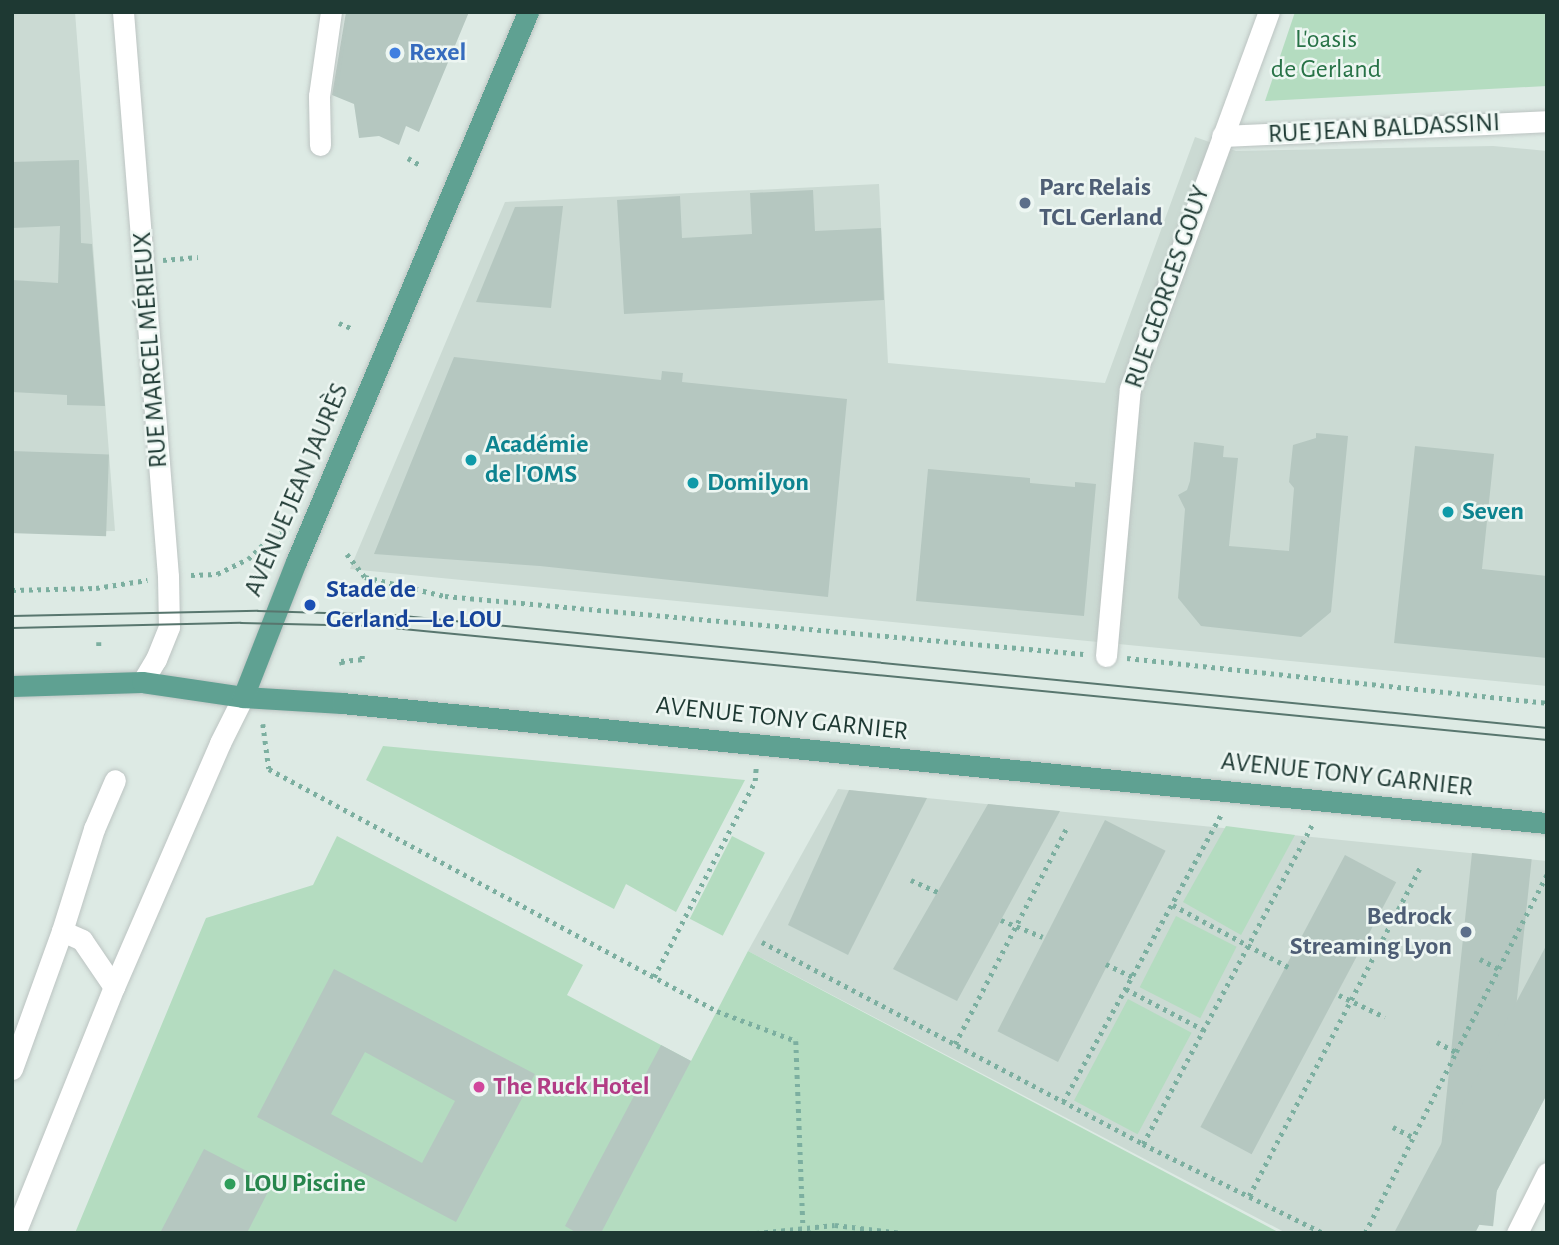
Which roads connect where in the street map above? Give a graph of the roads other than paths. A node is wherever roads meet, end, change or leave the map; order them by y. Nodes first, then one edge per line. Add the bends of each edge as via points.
1 (123, 12) edge
2 (331, 12) edge
3 (528, 12) edge
4 (1269, 12) edge
5 (1547, 121) edge
6 (1222, 136) junction
7 (320, 145) dead end
8 (1106, 656) road end
9 (142, 682) junction
10 (12, 686) edge
11 (243, 697) junction
12 (115, 780) dead end
13 (1547, 823) edge
14 (62, 931) junction
15 (114, 987) junction
16 (12, 1069) edge
17 (1547, 1173) edge
18 (15, 1233) edge
19 (1517, 1233) edge

1 - 9 street, RUE MARCEL MÉRIEUX via 169,627
2 - 7 street via 319,96
3 - 11 main road, AVENUE JEAN JAURÈS
4 - 6 street, RUE GEORGES GOUY
5 - 6 street, RUE JEAN BALDASSINI
6 - 8 street, RUE GEORGES GOUY via 1130,389
9 - 10 main road, AVENUE TONY GARNIER
9 - 11 main road, AVENUE TONY GARNIER
11 - 13 main road, AVENUE TONY GARNIER via 355,704
11 - 15 street, AVENUE JEAN JAURÈS
12 - 14 street via 94,829
14 - 15 street via 82,940
14 - 16 street
15 - 18 street, AVENUE JEAN JAURÈS
17 - 19 street

